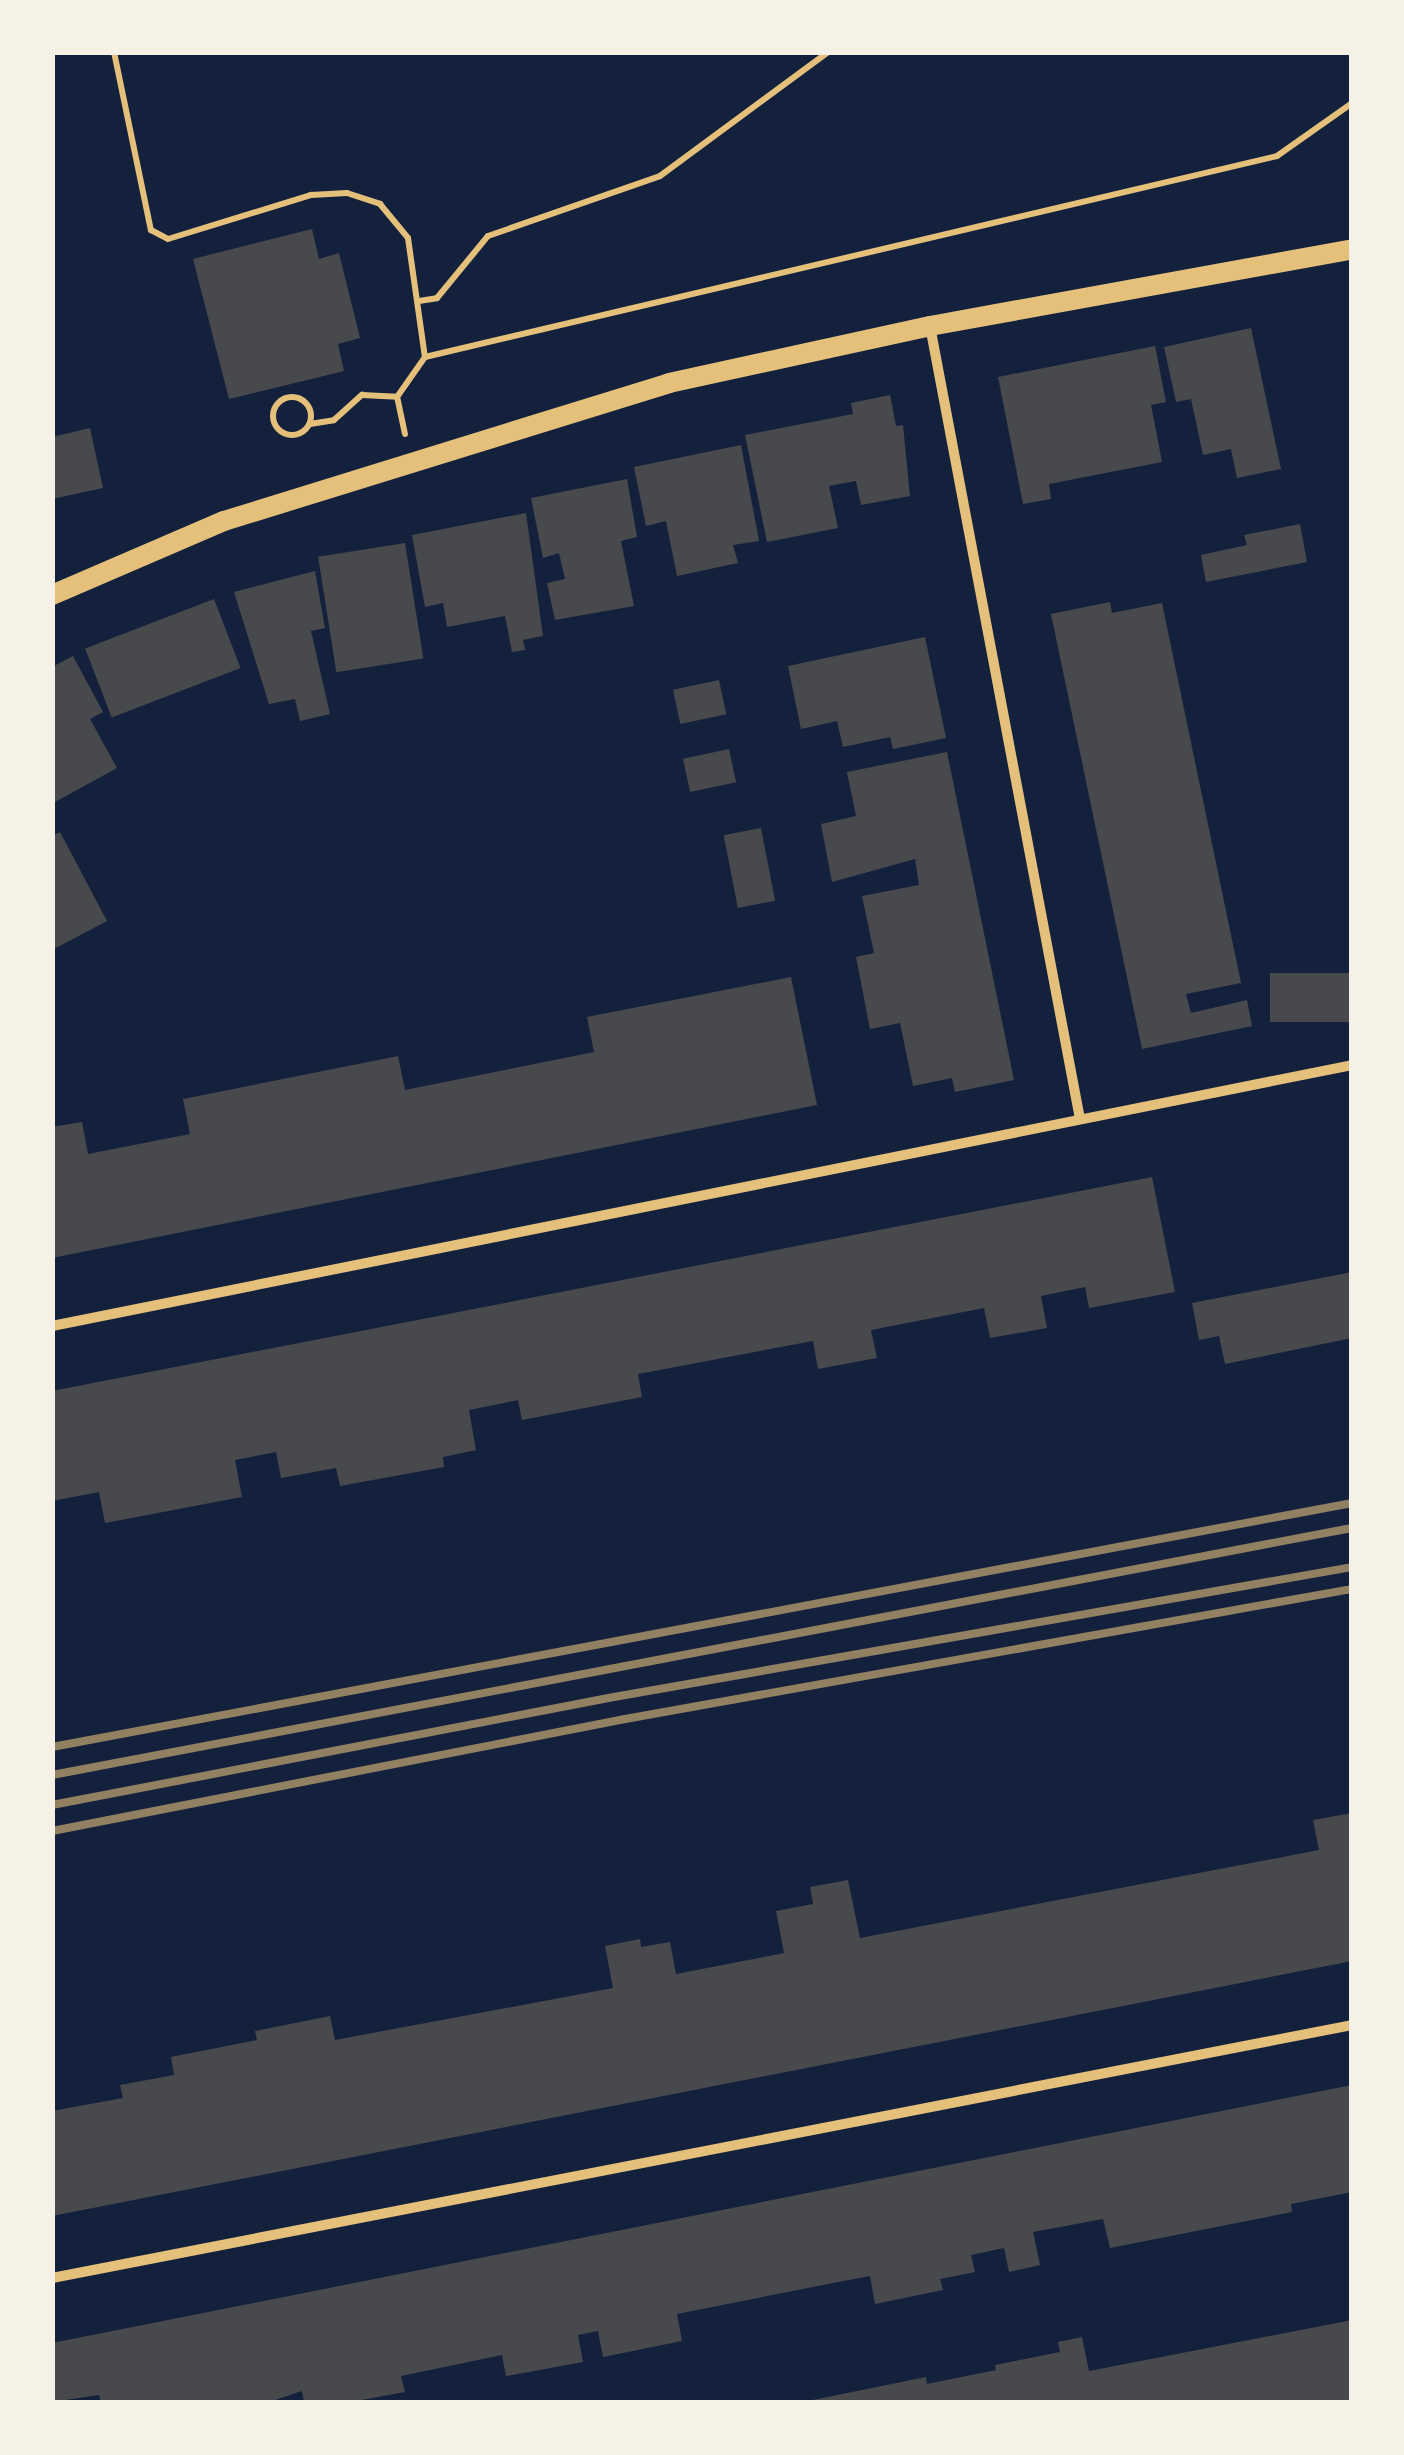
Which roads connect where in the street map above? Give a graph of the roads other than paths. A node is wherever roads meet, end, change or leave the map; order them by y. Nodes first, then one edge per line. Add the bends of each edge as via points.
1 (1352, 249) edge
2 (930, 326) junction
3 (52, 595) edge
4 (1352, 1066) edge
5 (1080, 1119) junction
6 (52, 1326) edge
7 (1352, 2026) edge
8 (52, 2278) edge

1 - 2 main road
2 - 3 main road via 669,383 412,460 209,527
2 - 5 street
4 - 5 street
5 - 6 street
7 - 8 street

